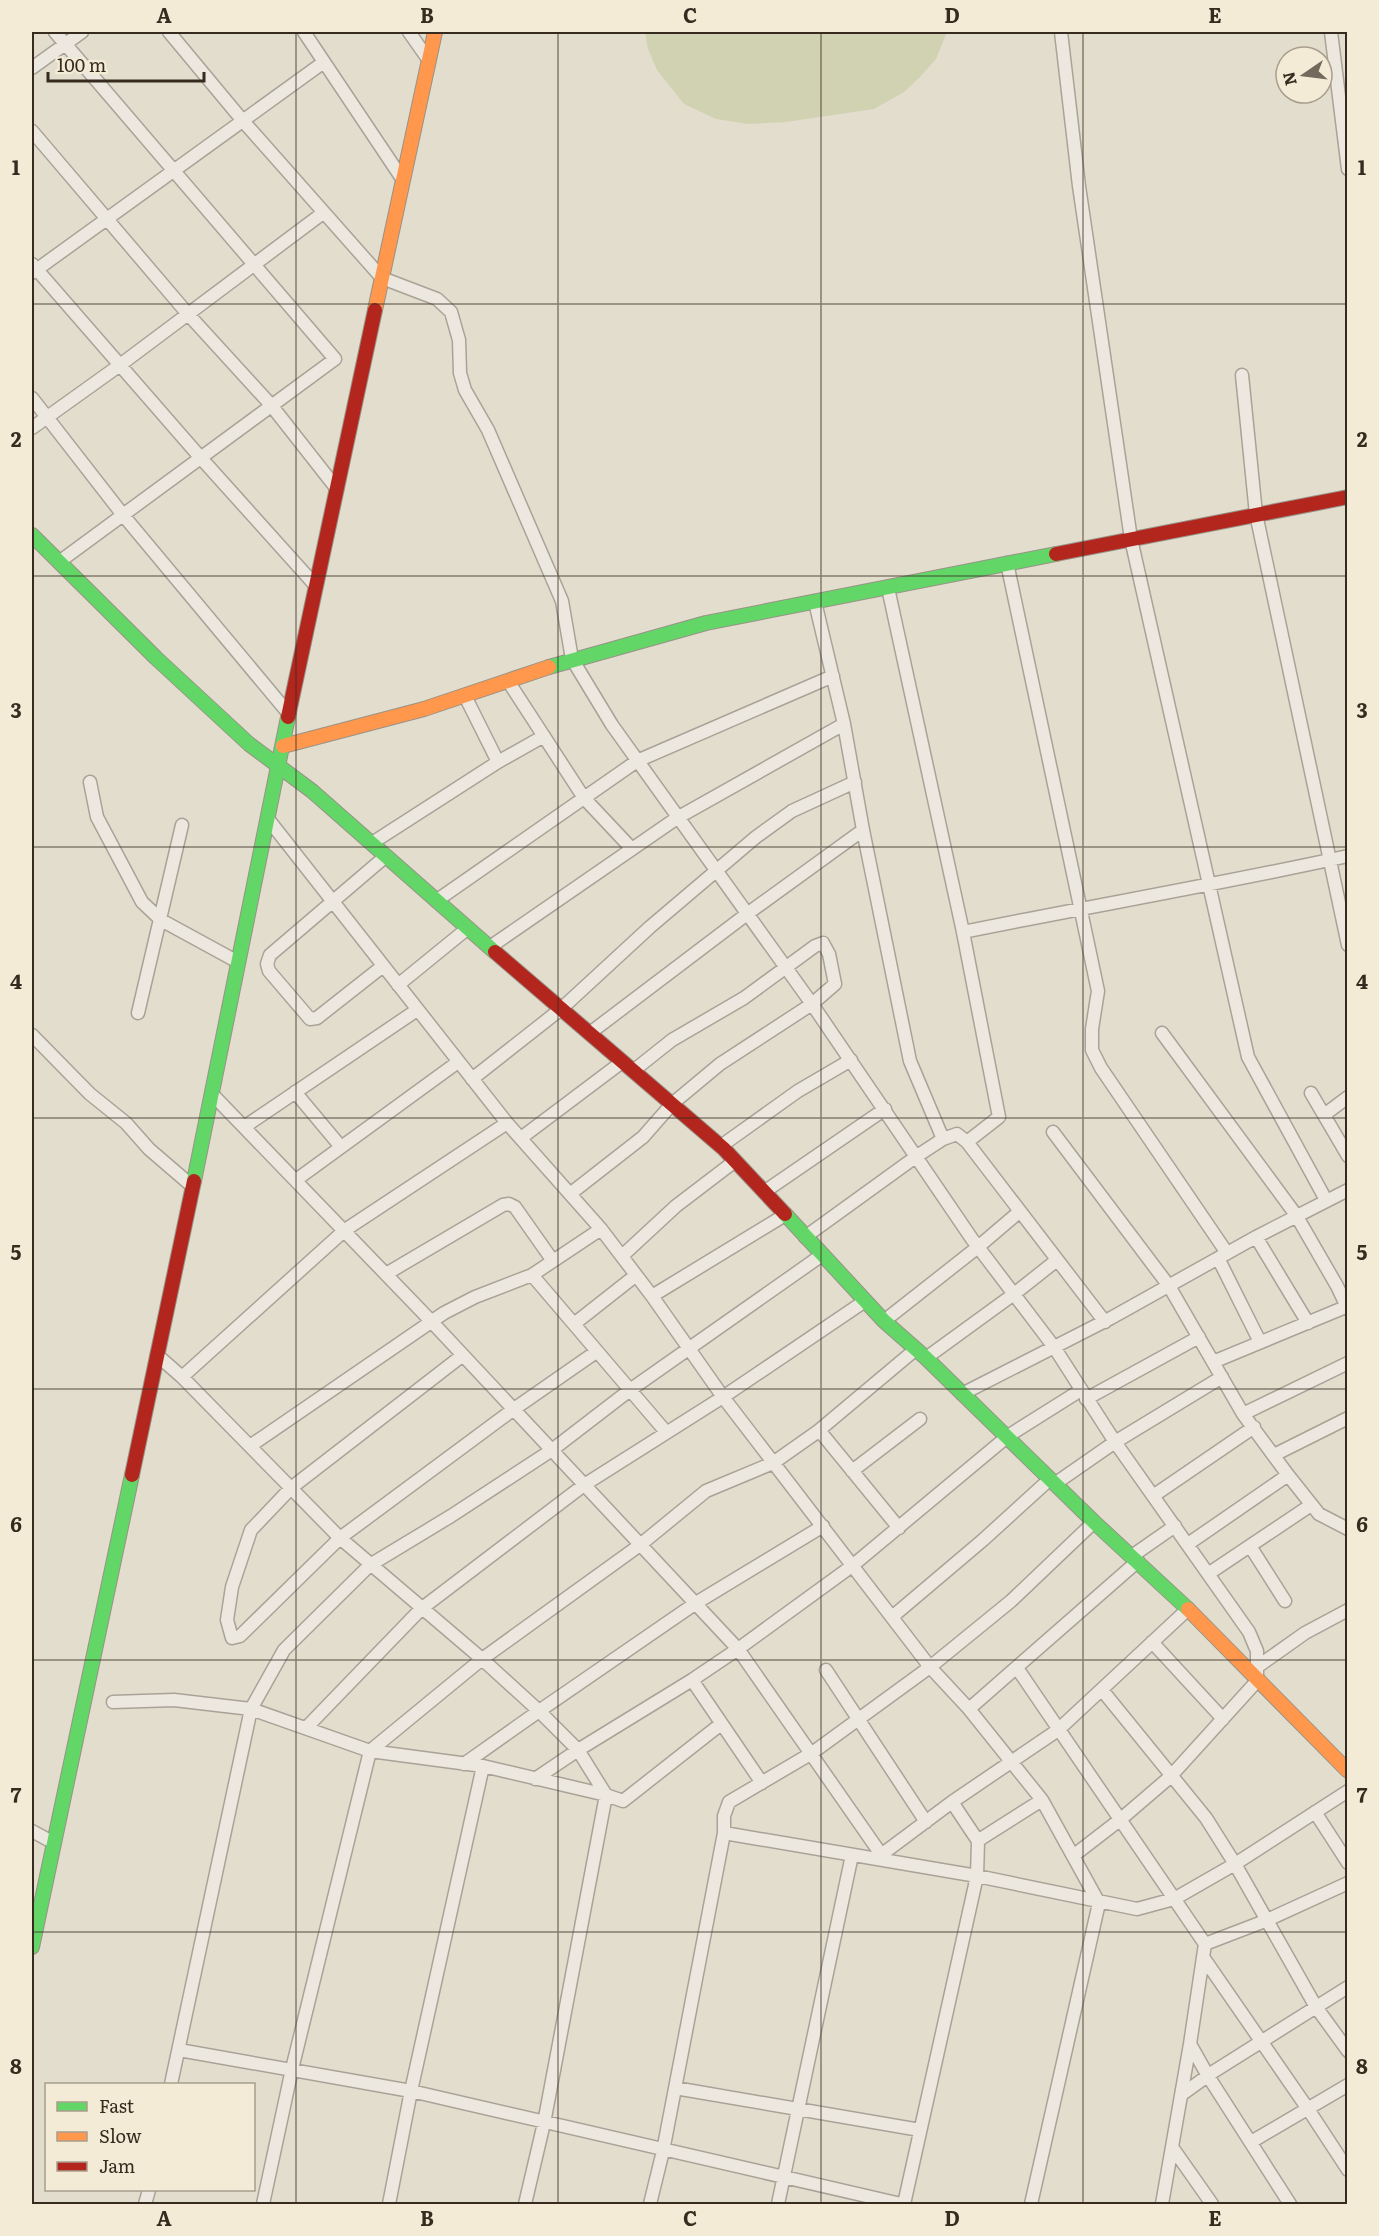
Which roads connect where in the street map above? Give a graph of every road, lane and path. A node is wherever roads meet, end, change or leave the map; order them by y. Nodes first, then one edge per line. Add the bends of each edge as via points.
1 (56, 32) edge
2 (82, 32) edge
3 (169, 32) edge
4 (304, 32) edge
5 (409, 32) edge
6 (435, 32) edge
7 (1061, 32) edge
8 (1331, 32) edge
9 (66, 43) junction
10 (428, 59) junction
11 (324, 62) junction
12 (32, 68) edge
13 (1344, 114) edge
14 (243, 121) junction
15 (32, 131) edge
16 (1347, 169) edge
17 (173, 171) junction
18 (403, 180) junction
19 (323, 213) junction
20 (105, 219) junction
21 (254, 264) junction
22 (33, 268) edge
23 (382, 278) junction
24 (187, 313) junction
25 (120, 365) junction
26 (1242, 375) dead end
27 (32, 398) edge
28 (271, 405) junction
29 (46, 417) junction
30 (32, 428) edge
31 (200, 457) junction
32 (337, 489) junction
33 (1347, 497) edge
34 (1256, 514) junction
35 (123, 515) junction
36 (32, 535) edge
37 (1131, 539) junction
38 (59, 562) junction
39 (1007, 563) junction
40 (315, 585) junction
41 (888, 588) junction
42 (815, 602) junction
43 (572, 659) junction
44 (833, 676) junction
45 (508, 681) junction
46 (465, 696) junction
47 (290, 714) junction
48 (844, 724) junction
49 (544, 736) junction
50 (283, 746) junction
51 (637, 761) junction
52 (498, 762) junction
53 (279, 767) junction
54 (90, 782) dead end
55 (855, 782) junction
56 (584, 798) junction
57 (677, 818) junction
58 (268, 819) junction
59 (182, 825) dead end
60 (863, 830) junction
61 (372, 843) junction
62 (632, 849) junction
63 (386, 856) junction
64 (1347, 856) edge
65 (1331, 860) junction
66 (716, 872) junction
67 (1210, 883) junction
68 (436, 901) junction
69 (332, 902) junction
70 (1080, 908) junction
71 (747, 914) junction
72 (161, 920) junction
73 (468, 928) junction
74 (963, 932) junction
75 (1347, 945) edge
76 (490, 947) junction
77 (238, 962) junction
78 (383, 966) junction
79 (785, 969) junction
80 (398, 985) junction
81 (813, 1004) junction
82 (561, 1009) junction
83 (417, 1010) junction
84 (138, 1013) dead end
85 (1162, 1033) dead end
86 (590, 1034) junction
87 (32, 1035) edge
88 (851, 1060) junction
89 (458, 1062) junction
90 (627, 1066) junction
91 (472, 1079) junction
92 (296, 1092) junction
93 (1311, 1093) dead end
94 (212, 1094) junction
95 (1347, 1097) edge
96 (672, 1104) junction
97 (885, 1109) junction
98 (1324, 1115) junction
99 (507, 1123) junction
100 (244, 1127) junction
101 (1053, 1132) dead end
102 (521, 1138) junction
103 (943, 1139) junction
104 (967, 1142) junction
105 (721, 1146) junction
106 (341, 1147) junction
107 (917, 1156) junction
108 (1347, 1156) edge
109 (735, 1161) junction
110 (296, 1180) junction
111 (192, 1186) junction
112 (1347, 1190) edge
113 (764, 1192) junction
114 (570, 1194) junction
115 (1326, 1200) junction
116 (1019, 1212) junction
117 (785, 1215) junction
118 (1296, 1215) junction
119 (601, 1229) junction
120 (345, 1230) junction
121 (806, 1237) junction
122 (1256, 1237) junction
123 (978, 1247) junction
124 (822, 1255) junction
125 (622, 1256) junction
126 (1222, 1256) junction
127 (1057, 1260) junction
128 (553, 1261) junction
129 (386, 1274) junction
130 (532, 1275) junction
131 (635, 1276) junction
132 (1169, 1286) junction
133 (1014, 1294) junction
134 (652, 1296) junction
135 (864, 1301) junction
136 (1347, 1307) edge
137 (431, 1321) junction
138 (884, 1321) junction
139 (1105, 1322) junction
140 (1308, 1323) junction
141 (574, 1324) junction
142 (1199, 1337) junction
143 (1260, 1342) junction
144 (689, 1347) junction
145 (1054, 1347) junction
146 (596, 1352) junction
147 (921, 1354) junction
148 (157, 1355) junction
149 (463, 1355) junction
150 (1213, 1362) junction
151 (1347, 1363) edge
152 (182, 1377) junction
153 (1222, 1377) junction
154 (630, 1390) junction
155 (962, 1394) junction
156 (1084, 1395) junction
157 (723, 1397) junction
158 (514, 1409) junction
159 (1243, 1414) junction
160 (920, 1419) dead end
161 (1347, 1419) edge
162 (1254, 1427) junction
163 (666, 1432) junction
164 (817, 1432) junction
165 (1008, 1436) junction
166 (1116, 1442) junction
167 (250, 1446) junction
168 (552, 1450) junction
169 (1274, 1455) junction
170 (773, 1463) junction
171 (852, 1471) junction
172 (1288, 1475) junction
173 (1053, 1481) junction
174 (584, 1485) junction
175 (291, 1488) junction
176 (1153, 1496) junction
177 (1311, 1505) junction
178 (1094, 1522) junction
179 (823, 1526) junction
180 (1175, 1526) junction
181 (899, 1528) junction
182 (1347, 1529) edge
183 (340, 1538) junction
184 (1188, 1544) junction
185 (640, 1545) junction
186 (1250, 1545) junction
187 (1135, 1559) junction
188 (370, 1565) junction
189 (852, 1566) junction
190 (1208, 1574) junction
191 (1285, 1601) dead end
192 (696, 1603) junction
193 (421, 1609) junction
194 (1188, 1609) junction
195 (1347, 1610) edge
196 (892, 1617) junction
197 (1152, 1642) junction
198 (738, 1649) junction
199 (482, 1659) junction
200 (930, 1668) junction
201 (1017, 1668) junction
202 (826, 1670) dead end
203 (1257, 1674) junction
204 (692, 1680) junction
205 (1102, 1690) junction
206 (113, 1702) dead end
207 (251, 1709) junction
208 (969, 1709) junction
209 (539, 1711) junction
210 (858, 1719) junction
211 (1223, 1719) junction
212 (722, 1724) junction
213 (306, 1728) junction
214 (1058, 1730) junction
215 (370, 1750) junction
216 (578, 1750) junction
217 (812, 1753) junction
218 (1011, 1762) junction
219 (464, 1764) junction
220 (483, 1766) junction
221 (1347, 1771) edge
222 (1170, 1777) junction
223 (535, 1779) junction
224 (762, 1783) junction
225 (1347, 1791) edge
226 (606, 1795) junction
227 (1042, 1800) junction
228 (952, 1802) junction
229 (1315, 1812) junction
230 (1121, 1819) junction
231 (926, 1822) junction
232 (32, 1831) edge
233 (724, 1833) junction
234 (978, 1841) junction
235 (54, 1843) junction
236 (852, 1855) junction
237 (1073, 1856) junction
238 (883, 1858) junction
239 (1347, 1863) edge
240 (1235, 1864) junction
241 (977, 1876) junction
242 (1347, 1883) edge
243 (1174, 1899) junction
244 (1099, 1902) junction
245 (1265, 1921) junction
246 (1205, 1944) junction
247 (32, 1947) edge
248 (1203, 1957) junction
249 (1347, 1987) edge
250 (1316, 2007) junction
251 (1262, 2041) junction
252 (1190, 2044) junction
253 (179, 2050) junction
254 (1347, 2051) edge
255 (292, 2069) junction
256 (1208, 2076) junction
257 (171, 2083) edge
258 (1347, 2085) edge
259 (675, 2088) junction
260 (411, 2091) junction
261 (1181, 2095) junction
262 (798, 2109) junction
263 (1308, 2109) junction
264 (544, 2123) junction
265 (920, 2130) junction
266 (1251, 2142) junction
267 (1172, 2147) junction
268 (663, 2151) junction
269 (1347, 2170) edge
270 (784, 2177) junction
271 (263, 2205) edge
272 (389, 2205) edge
273 (525, 2205) edge
274 (650, 2205) edge
275 (778, 2205) edge
276 (902, 2205) edge
277 (1031, 2205) edge
278 (1162, 2205) edge
279 (1212, 2205) edge
280 (1290, 2205) edge

1 - 9 street
2 - 9 street
3 - 14 street
4 - 11 street
5 - 10 street
6 - 10 street
7 - 37 street via 1079,186
8 - 13 street
9 - 12 street
9 - 17 street
10 - 18 street
11 - 14 street
11 - 18 street
13 - 16 street
14 - 17 street
14 - 19 street
15 - 20 street
17 - 20 street
17 - 21 street
18 - 23 street
19 - 21 street
19 - 23 street
20 - 22 street
20 - 24 street
21 - 24 street
21 - 28 street via 334,359
22 - 25 street
23 - 32 street
23 - 43 street via 438,299 451,312 465,390 488,430 562,601
24 - 25 street
24 - 28 street
25 - 29 street
25 - 31 street
26 - 34 street
27 - 29 street
28 - 31 street
28 - 32 street
29 - 30 street
29 - 35 street
31 - 35 street
31 - 40 street
32 - 40 street
33 - 34 street
34 - 37 street
34 - 65 street
35 - 38 street
35 - 47 street
36 - 38 street
37 - 39 street
37 - 67 street
38 - 53 street via 156,658
39 - 41 street
39 - 70 street
40 - 47 street
41 - 42 street
41 - 74 street
42 - 43 street via 706,623
42 - 44 street
43 - 45 street
43 - 51 street
44 - 48 street
44 - 51 street
45 - 46 street
45 - 49 street
46 - 50 street
46 - 52 street
47 - 50 street
48 - 55 street
48 - 57 street
49 - 52 street
49 - 56 street
50 - 53 street
51 - 56 street
51 - 57 street
52 - 61 street
53 - 58 street
53 - 61 street via 312,790
54 - 72 street via 97,817 123,868 142,902
55 - 60 street
55 - 66 street via 792,811
56 - 62 street
56 - 68 street
57 - 62 street
57 - 66 street
58 - 69 street
58 - 77 street
59 - 72 street
60 - 71 street
60 - 103 street via 910,1061
61 - 63 street
62 - 76 street
63 - 68 street
63 - 69 street
64 - 65 street
65 - 67 street
65 - 75 street
66 - 71 street
66 - 82 street
67 - 70 street
67 - 115 street via 1248,1057
68 - 73 street
69 - 78 street
69 - 78 street via 270,955 269,971 310,1019 317,1018
70 - 74 street
70 - 126 street via 1098,991 1092,1050
71 - 79 street
71 - 86 street
72 - 77 street
72 - 84 street
73 - 76 street
73 - 80 street
74 - 104 street via 999,1117
76 - 82 street
77 - 94 street
78 - 80 street
79 - 81 street
79 - 81 street via 824,942 835,984
79 - 90 street via 744,998
80 - 83 street
81 - 88 street
81 - 96 street via 720,1064
82 - 86 street
82 - 91 street
83 - 89 street
83 - 92 street
85 - 118 street
86 - 90 street
87 - 111 street via 90,1094
88 - 97 street
88 - 105 street via 798,1091
89 - 91 street
89 - 106 street
90 - 96 street
90 - 102 street
91 - 99 street
92 - 100 street
92 - 106 street
93 - 98 street
94 - 100 street
94 - 111 street
95 - 98 street
96 - 105 street
96 - 114 street via 644,1137
97 - 107 street
97 - 113 street
98 - 108 street
99 - 102 street
99 - 120 street
100 - 110 street
101 - 132 street
102 - 114 street
103 - 104 street via 957,1134
103 - 107 street
104 - 116 street
105 - 109 street
106 - 110 street
107 - 121 street
107 - 123 street
109 - 113 street
109 - 125 street via 675,1206
110 - 120 street
111 - 148 street
112 - 115 street
113 - 117 street
114 - 119 street
115 - 118 street
116 - 123 street
116 - 127 street
117 - 121 street
117 - 134 street
118 - 122 street
118 - 136 street
119 - 125 street
119 - 128 street
120 - 129 street
120 - 152 street
121 - 124 street
122 - 126 street
122 - 140 street
123 - 133 street
123 - 138 street
124 - 135 street
124 - 144 street
125 - 131 street
126 - 132 street
126 - 143 street
127 - 133 street
127 - 139 street
128 - 129 street via 509,1204
128 - 130 street
129 - 137 street
130 - 137 street via 475,1297
130 - 141 street
131 - 134 street
131 - 141 street
132 - 139 street
132 - 142 street
133 - 145 street
133 - 147 street
134 - 144 street
135 - 138 street
135 - 157 street
136 - 140 street
137 - 149 street
137 - 167 street
138 - 147 street
139 - 145 street
140 - 143 street
141 - 146 street
142 - 150 street
142 - 156 street
143 - 150 street
144 - 154 street
144 - 157 street
145 - 155 street
145 - 156 street
146 - 154 street
146 - 158 street
147 - 155 street
147 - 164 street
148 - 152 street
148 - 235 street
149 - 158 street
149 - 175 street
150 - 153 street
151 - 159 street
152 - 167 street
153 - 159 street
153 - 166 street
154 - 163 street
154 - 168 street
155 - 165 street
156 - 165 street
156 - 166 street
157 - 163 street
157 - 170 street
158 - 168 street
158 - 183 street
159 - 162 street
160 - 171 street
161 - 169 street
162 - 169 street
162 - 176 street
163 - 174 street
164 - 170 street
164 - 171 street via 823,1434
165 - 173 street
165 - 181 street
166 - 173 street
166 - 176 street
167 - 175 street
168 - 174 street
168 - 188 street
169 - 172 street
170 - 179 street
170 - 185 street via 706,1491
171 - 181 street
172 - 177 street
172 - 184 street
173 - 178 street
173 - 196 street
174 - 185 street
174 - 193 street
175 - 183 street
175 - 183 street via 251,1530 232,1587 227,1620 232,1638 240,1636
176 - 180 street
177 - 182 street via 1319,1514
177 - 186 street
178 - 187 street
178 - 200 street via 1011,1601
179 - 189 street
179 - 192 street
180 - 184 street
180 - 187 street
181 - 189 street
183 - 188 street
184 - 190 street
185 - 192 street
185 - 199 street
186 - 190 street
186 - 191 street
187 - 194 street
187 - 201 street
188 - 193 street
188 - 207 street via 284,1650
189 - 196 street
189 - 198 street
190 - 203 street via 1249,1632 1257,1651
192 - 198 street
192 - 209 street
193 - 199 street
193 - 213 street
194 - 197 street
194 - 203 street
195 - 203 street via 1305,1633
196 - 200 street
197 - 205 street
197 - 211 street
198 - 204 street
198 - 217 street
199 - 209 street
199 - 215 street
200 - 208 street
200 - 210 street
201 - 208 street
201 - 214 street
202 - 210 street
203 - 211 street
203 - 221 street
204 - 212 street
204 - 216 street
205 - 214 street
205 - 222 street
206 - 207 street via 174,1700
207 - 213 street
207 - 253 street
208 - 218 street
209 - 216 street
209 - 219 street
210 - 217 street
210 - 231 street
211 - 222 street
212 - 224 street
212 - 226 street via 622,1801
213 - 215 street
214 - 218 street
214 - 230 street
215 - 219 street
215 - 255 street
216 - 223 street
216 - 226 street
217 - 224 street
217 - 238 street
218 - 227 street
218 - 228 street
219 - 220 street
220 - 223 street
220 - 260 street
222 - 230 street
222 - 240 street via 1206,1818
223 - 226 street
224 - 233 street via 729,1802
225 - 229 street
226 - 264 street
227 - 234 street
227 - 237 street
228 - 231 street
228 - 234 street
229 - 239 street
229 - 240 street
230 - 237 street
230 - 243 street
231 - 238 street
232 - 235 street
233 - 236 street
233 - 259 street
234 - 241 street
235 - 247 street
236 - 238 street
236 - 262 street
237 - 244 street
238 - 241 street
240 - 243 street
240 - 245 street
241 - 244 street
241 - 265 street
242 - 245 street
243 - 244 street via 1137,1909
243 - 246 street
244 - 277 street
245 - 246 street
245 - 250 street
246 - 248 street
248 - 251 street
248 - 252 street
249 - 250 street
250 - 251 street
250 - 254 street
251 - 256 street
251 - 263 street
252 - 256 street
252 - 261 street
253 - 255 street
253 - 257 street
255 - 260 street
255 - 271 street
256 - 261 street
256 - 266 street
258 - 263 street
259 - 262 street
259 - 268 street
260 - 264 street
260 - 272 street
261 - 267 street
262 - 265 street
262 - 270 street
263 - 266 street
263 - 269 street
264 - 268 street
264 - 273 street
265 - 276 street
266 - 280 street
267 - 278 street
267 - 279 street
268 - 270 street
268 - 274 street
270 - 275 street
270 - 276 street

